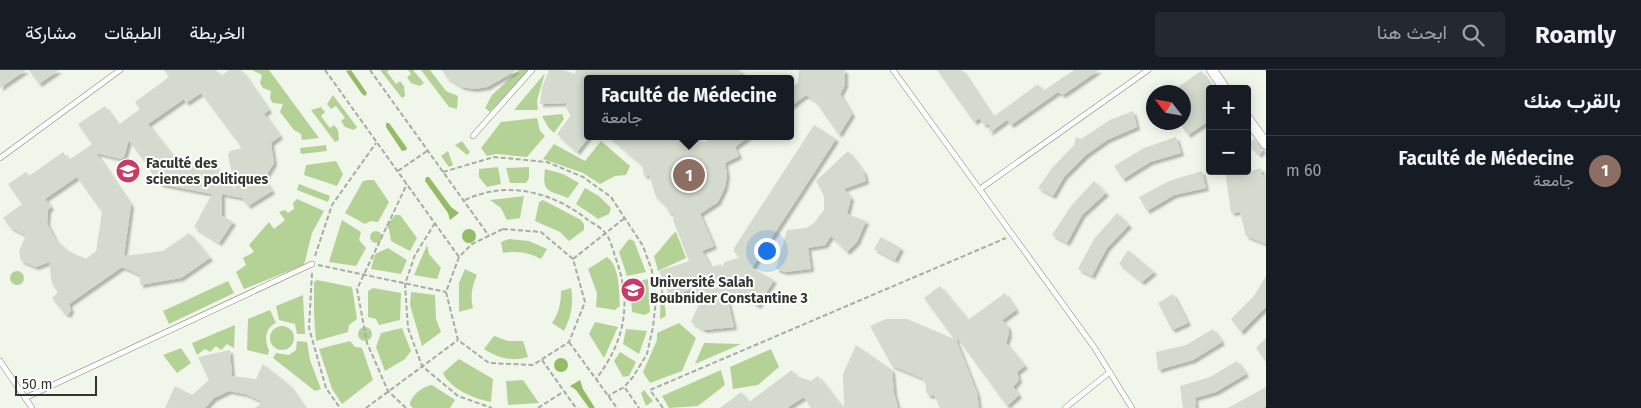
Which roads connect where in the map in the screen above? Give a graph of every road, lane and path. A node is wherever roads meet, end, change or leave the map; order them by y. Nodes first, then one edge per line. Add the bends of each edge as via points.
1 (120, 70) edge
2 (325, 70) edge
3 (370, 70) edge
4 (532, 70) edge
5 (894, 70) edge
6 (1148, 70) edge
7 (1212, 70) edge
8 (1222, 85) edge
9 (1251, 123) edge
10 (473, 136) dead end
11 (376, 143) junction
12 (1266, 144) edge
13 (428, 150) junction
14 (0, 158) edge
15 (398, 171) junction
16 (443, 172) junction
17 (407, 184) junction
18 (980, 190) junction
19 (465, 200) junction
20 (626, 217) junction
21 (435, 223) junction
22 (607, 234) junction
23 (1013, 235) junction
24 (489, 236) junction
25 (459, 257) junction
26 (573, 259) junction
27 (312, 264) junction
28 (363, 274) junction
29 (405, 284) junction
30 (446, 292) junction
31 (458, 340) junction
32 (569, 342) junction
33 (542, 360) junction
34 (0, 361) edge
35 (422, 366) junction
36 (1110, 372) junction
37 (596, 380) junction
38 (624, 387) junction
39 (388, 391) junction
40 (564, 392) junction
41 (608, 396) junction
42 (25, 398) junction
43 (32, 408) edge
44 (340, 408) edge
45 (366, 408) edge
46 (406, 408) edge
47 (492, 408) edge
48 (538, 408) edge
49 (576, 408) edge
50 (617, 408) edge
51 (639, 408) edge
52 (663, 408) edge
53 (1065, 408) edge
54 (1132, 408) edge

1 - 14 lane
2 - 11 path
3 - 13 path
4 - 10 lane
5 - 18 lane
6 - 18 lane
7 - 8 street
9 - 12 street
11 - 15 path
11 - 27 path via 332,204
13 - 15 path
13 - 16 path
15 - 17 path
16 - 19 path
16 - 20 path via 494,157 547,162 583,177 611,197
17 - 21 path
17 - 28 path
18 - 23 lane
19 - 22 path via 483,191 530,191 565,204
19 - 24 path
20 - 22 path
20 - 38 path via 643,246 652,271 656,299 647,354
21 - 25 path
21 - 29 path via 415,255
22 - 26 path
22 - 37 path via 624,280 625,314 618,345
23 - 36 lane
23 - 52 path via 650,390
24 - 25 path via 472,244
24 - 26 path via 503,229 541,232
25 - 30 path
26 - 32 path via 585,302
27 - 28 path
27 - 42 lane
27 - 44 path via 309,328 326,388
28 - 29 path
28 - 39 path via 357,289 367,343
29 - 30 path
29 - 35 path via 408,328
30 - 31 path
31 - 33 path via 490,363 532,366
31 - 35 path
32 - 33 path
32 - 37 path
33 - 40 path
34 - 42 lane
35 - 39 path
35 - 47 path via 458,396
36 - 53 lane
36 - 54 lane
37 - 41 path
38 - 41 path
38 - 51 path
39 - 45 path
39 - 46 path
40 - 48 path
40 - 49 path
41 - 50 path
42 - 43 lane

